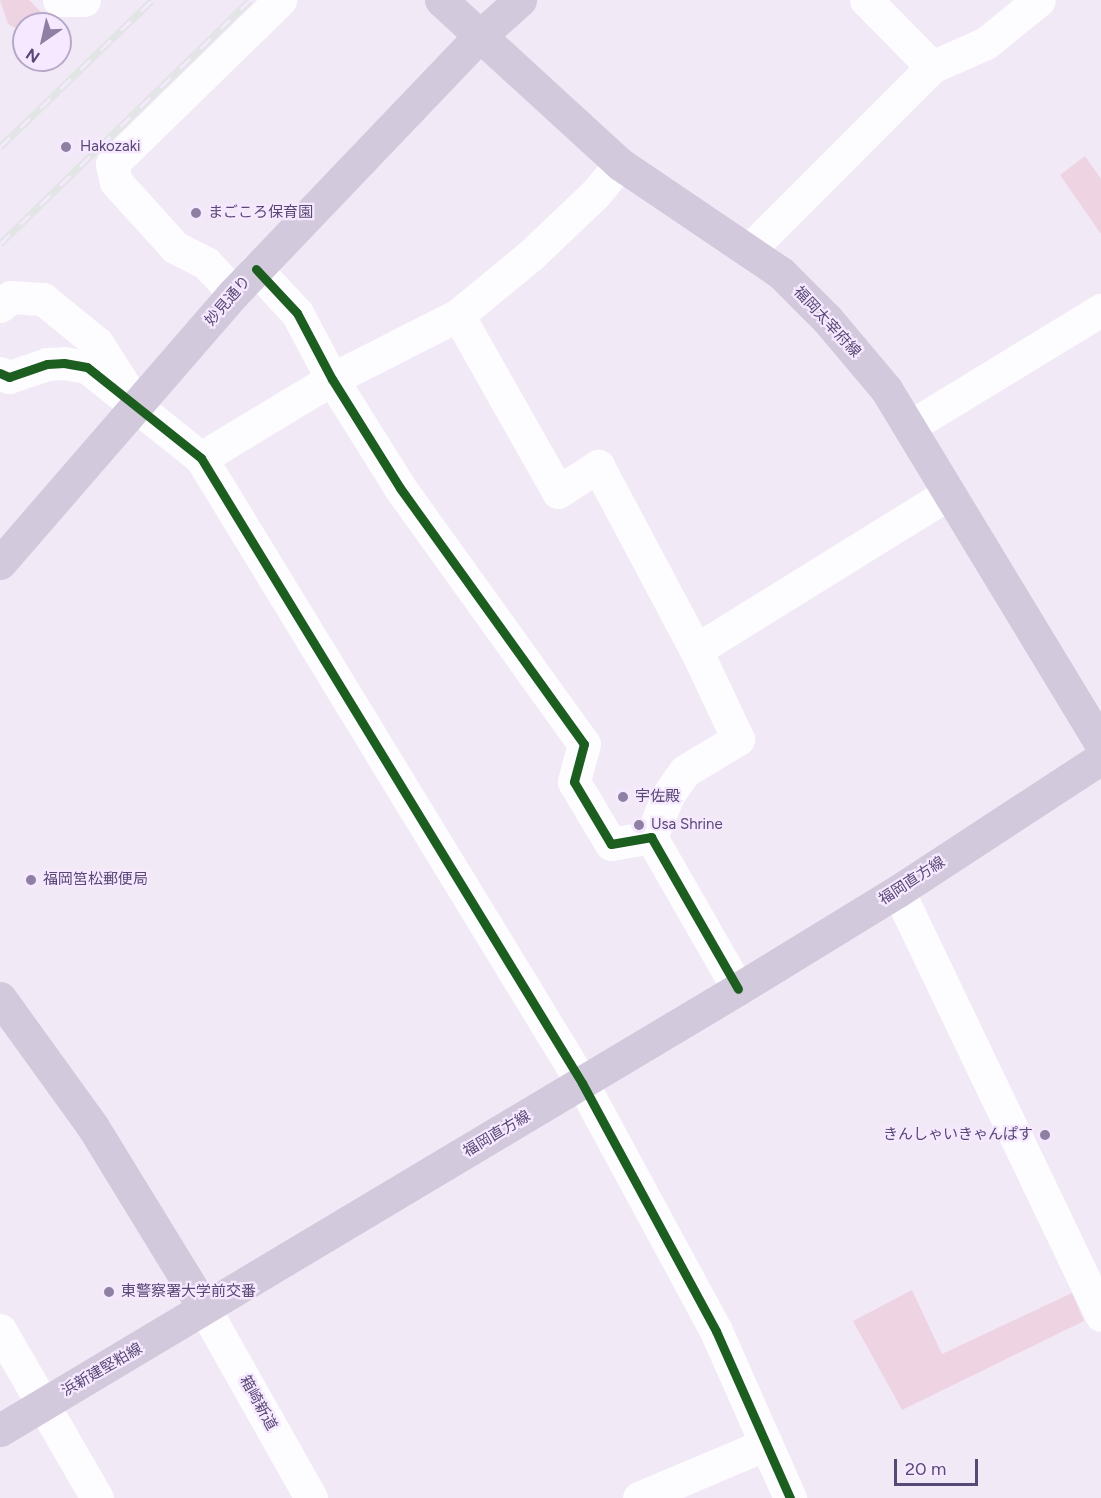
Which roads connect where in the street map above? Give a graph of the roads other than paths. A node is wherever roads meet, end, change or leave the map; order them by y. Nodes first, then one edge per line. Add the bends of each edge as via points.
1 (59, 0) edge
2 (84, 0) edge
3 (280, 0) edge
4 (441, 0) edge
5 (520, 0) edge
6 (866, 0) edge
7 (1040, 0) edge
8 (480, 36) junction
9 (932, 67) junction
10 (620, 164) junction
11 (749, 250) junction
12 (256, 269) junction
13 (234, 293) junction
14 (0, 306) edge
15 (1101, 310) edge
16 (458, 315) junction
17 (0, 373) edge
18 (332, 379) junction
19 (138, 407) junction
20 (909, 427) junction
21 (201, 458) junction
22 (948, 494) junction
23 (0, 563) edge
24 (696, 650) junction
25 (1101, 744) edge
26 (1101, 758) edge
27 (651, 837) junction
28 (898, 891) junction
29 (738, 989) junction
30 (0, 998) edge
31 (582, 1083) junction
32 (204, 1308) junction
33 (1101, 1316) edge
34 (0, 1330) edge
35 (41, 1406) junction
36 (0, 1430) edge
37 (766, 1444) junction
38 (97, 1498) edge
39 (311, 1498) edge
40 (639, 1498) edge
41 (790, 1498) edge

1 - 2 street
3 - 13 street via 112,164 116,182 175,247 206,263
4 - 8 main road, 福岡太宰府線
5 - 8 main road, 妙見通り
6 - 9 street
7 - 9 street via 986,43
8 - 10 main road, 福岡太宰府線
8 - 12 main road, 妙見通り
9 - 11 street
10 - 11 main road, 福岡太宰府線
10 - 16 street via 595,194 531,255
11 - 20 main road, 福岡太宰府線 via 781,273 827,319 886,389
12 - 13 main road, 妙見通り
12 - 18 street via 297,313
13 - 19 main road, 妙見通り
14 - 19 street via 11,297 43,299 97,343
15 - 20 street
16 - 18 street
16 - 24 street via 558,492 598,466
17 - 19 street via 9,377 47,364 87,367
18 - 21 street
18 - 27 street via 400,488 584,744 574,782 611,844
19 - 21 street
19 - 23 main road, 妙見通り
20 - 22 main road, 福岡太宰府線
21 - 31 street
22 - 24 street
22 - 25 main road, 福岡太宰府線
24 - 27 street via 738,739 685,771 668,795
26 - 28 main road, 福岡直方線
27 - 29 street
28 - 29 main road, 福岡直方線
28 - 33 street
29 - 31 main road, 福岡直方線
30 - 32 main road via 93,1127
31 - 32 main road, 福岡直方線
31 - 37 street via 716,1331
32 - 35 main road, 浜新建堅粕線
32 - 39 street, 箱崎新道
34 - 35 street
35 - 36 main road, 浜新建堅粕線
35 - 38 street
37 - 40 street
37 - 41 street

